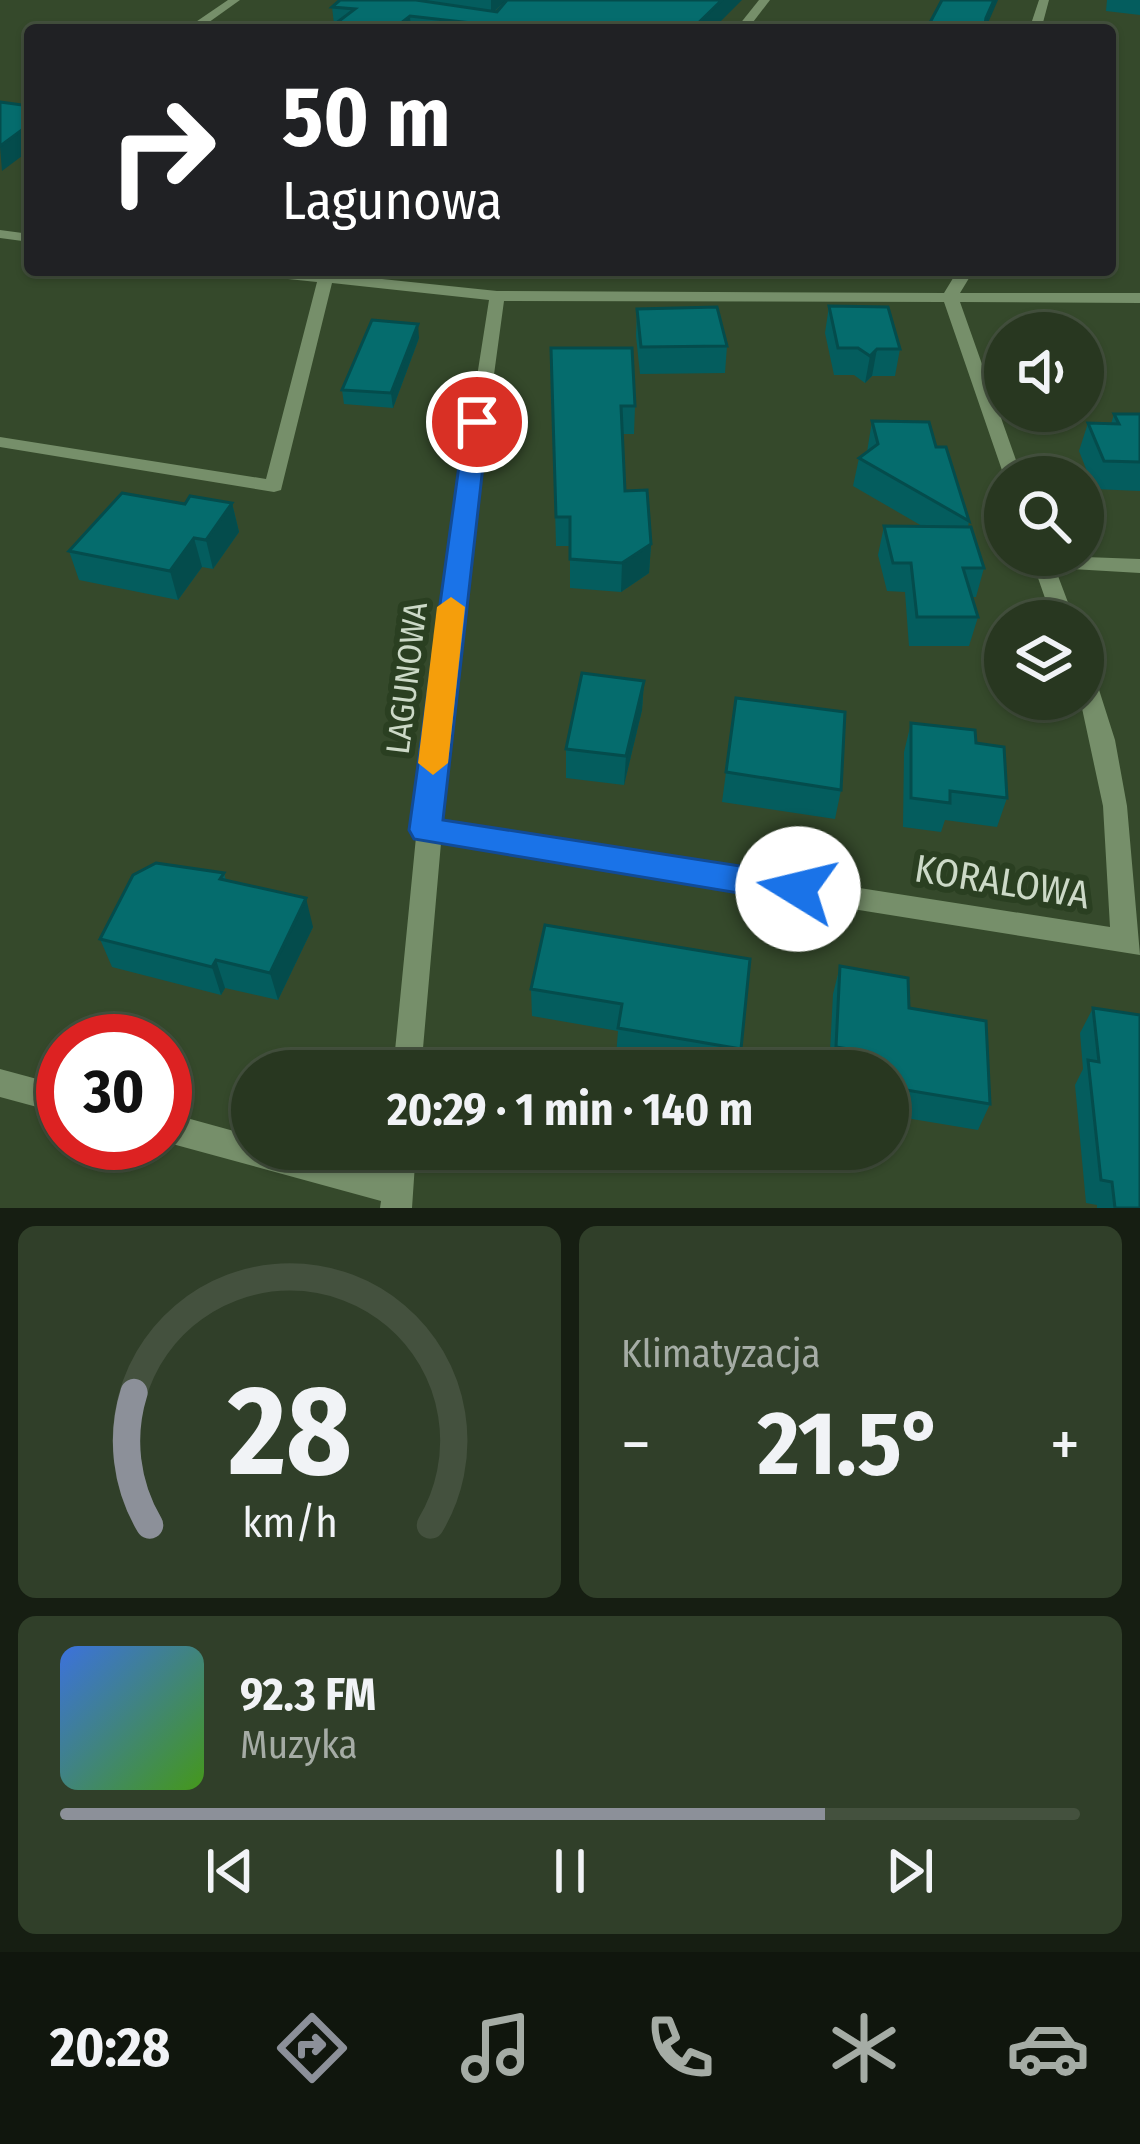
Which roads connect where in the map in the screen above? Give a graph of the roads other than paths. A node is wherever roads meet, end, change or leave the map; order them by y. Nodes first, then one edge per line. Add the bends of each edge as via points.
1 (235, 0) edge
2 (765, 0) edge
3 (199, 24) edge
4 (746, 24) edge
5 (326, 276) edge
6 (342, 276) edge
7 (962, 276) edge
8 (497, 296) junction
9 (950, 296) junction
10 (1140, 298) edge
11 (0, 442) edge
12 (1006, 456) edge
13 (1104, 563) edge
14 (1140, 566) edge
15 (1100, 720) edge
16 (425, 830) junction
17 (1132, 942) edge
18 (409, 1050) edge
19 (0, 1083) edge
20 (36, 1093) edge
21 (192, 1135) edge
22 (397, 1199) edge

1 - 3 street
2 - 4 street
5 - 11 street via 274,485
6 - 8 street
7 - 9 street
8 - 9 street
8 - 16 street, LAGUNOWA
9 - 10 street
9 - 12 street
13 - 14 street
15 - 17 street via 1121,823
16 - 17 street, KORALOWA
16 - 18 street, LAGUNOWA
19 - 20 street
21 - 22 street

